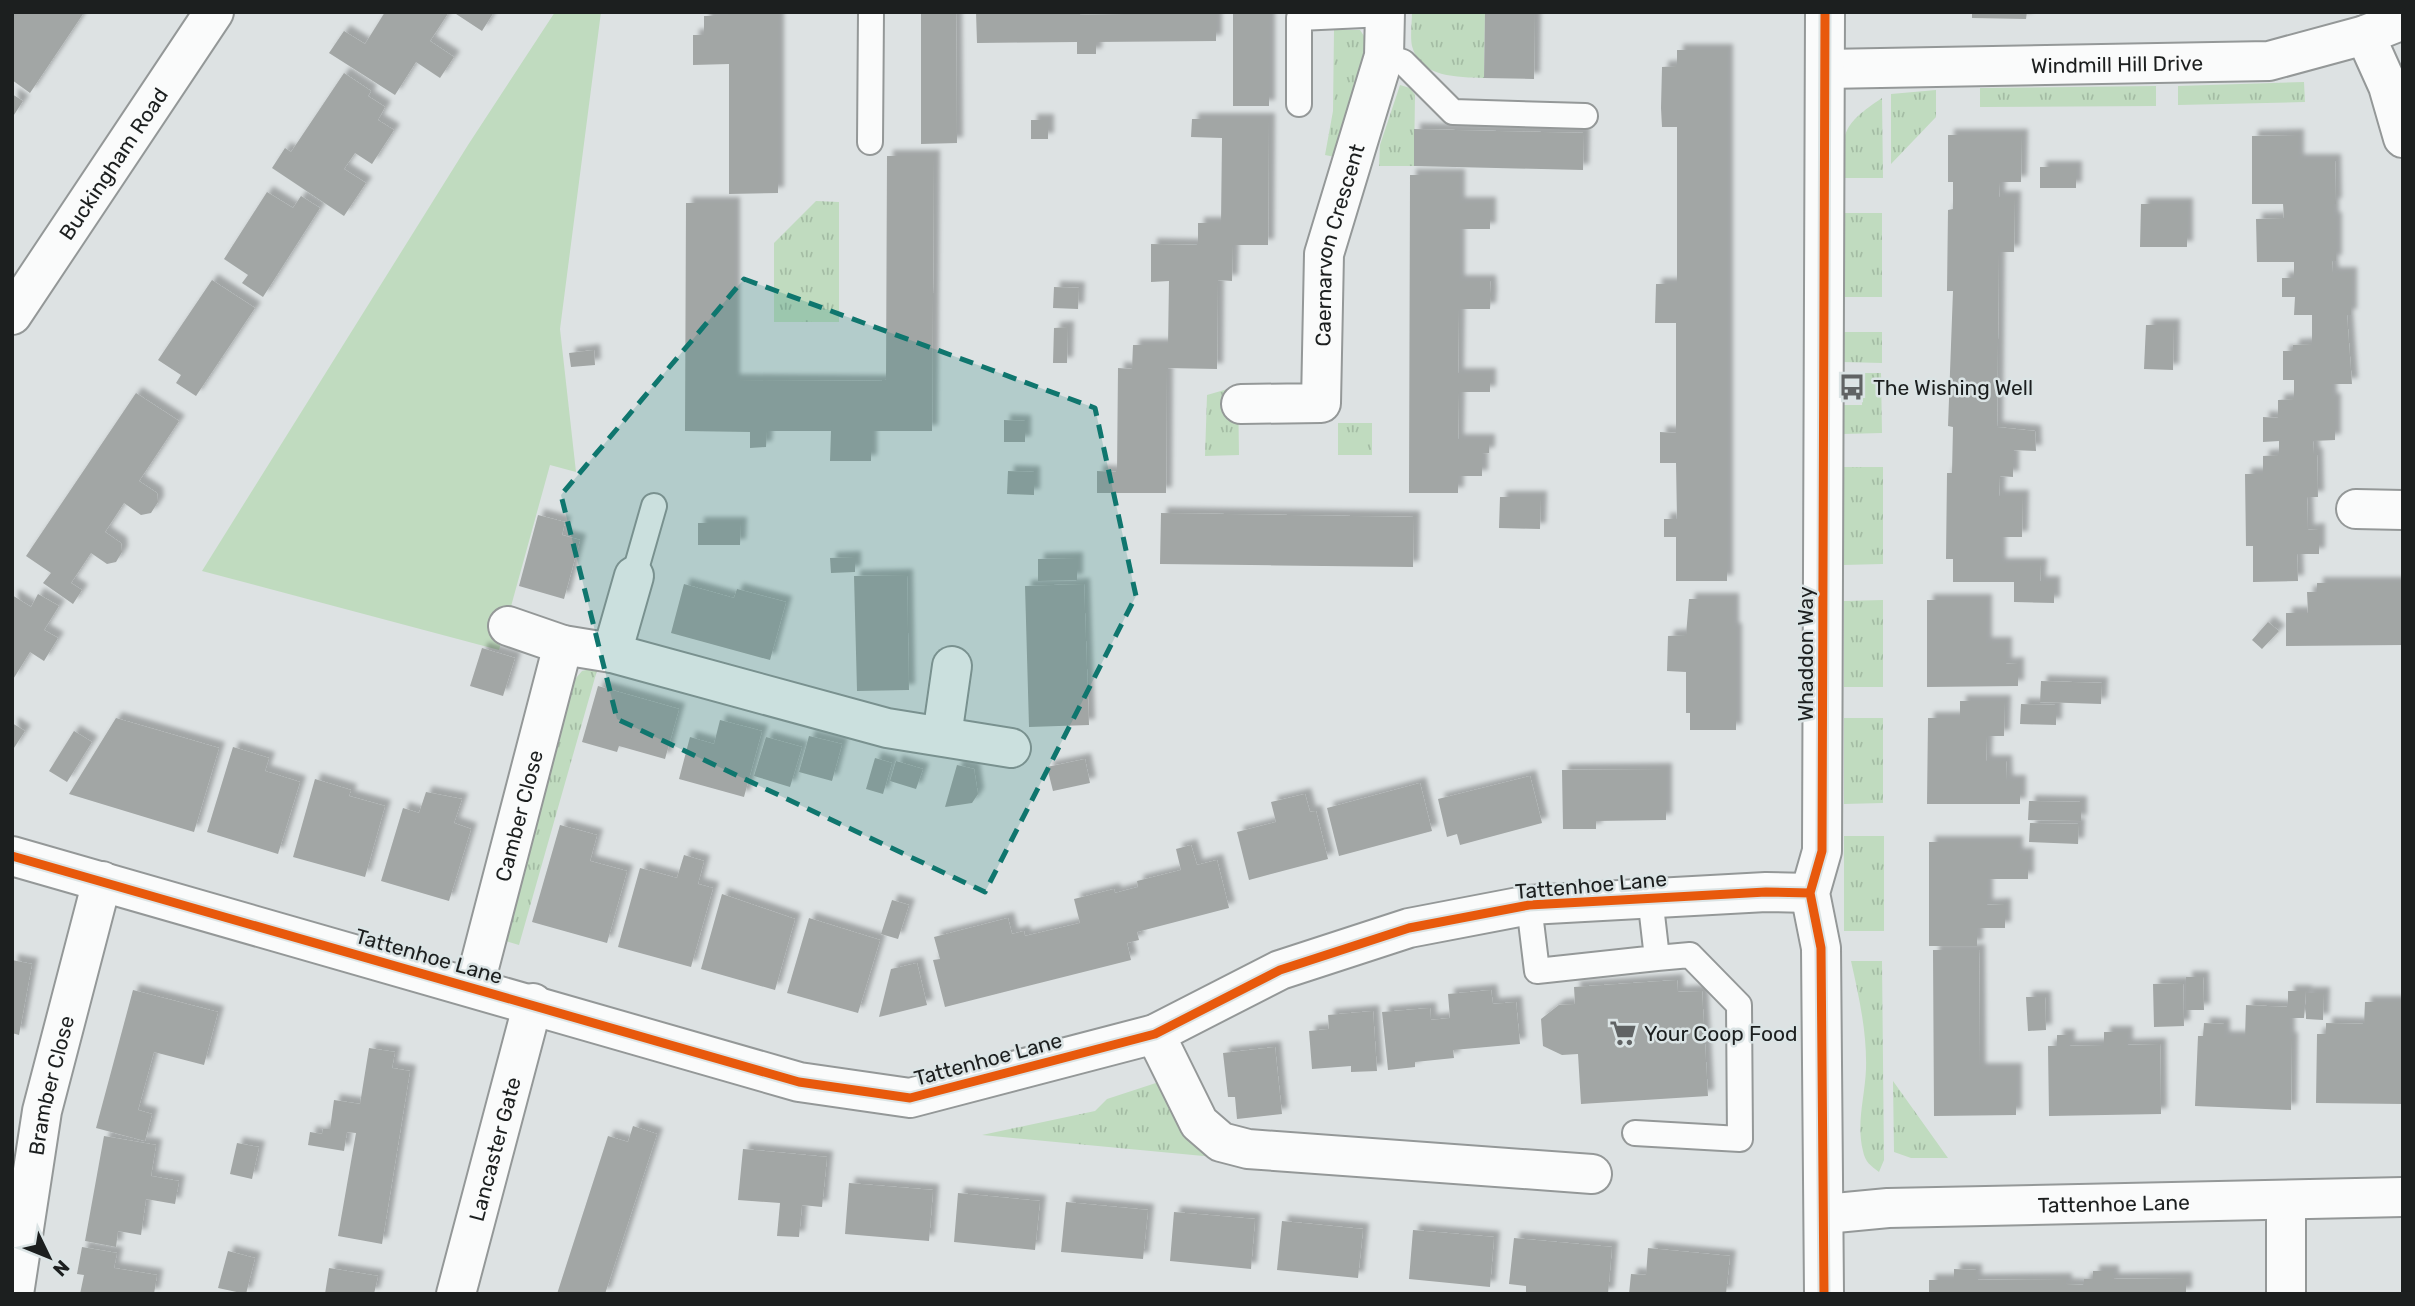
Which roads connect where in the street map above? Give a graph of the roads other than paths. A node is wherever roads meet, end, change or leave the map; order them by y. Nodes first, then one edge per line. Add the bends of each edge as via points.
1 (214, 12) edge
2 (871, 12) edge
3 (1825, 12) edge
4 (1385, 13) edge
5 (2403, 20) edge
6 (2365, 36) junction
7 (1384, 56) junction
8 (1825, 69) junction
9 (1299, 104) dead end
10 (1585, 116) dead end
11 (2403, 138) edge
12 (870, 142) dead end
13 (12, 315) edge
14 (1241, 404) dead end
15 (654, 506) dead end
16 (2356, 509) dead end
17 (2403, 510) edge
18 (634, 576) joint
19 (509, 626) dead end
20 (563, 645) junction
21 (612, 653) junction
22 (952, 667) dead end
23 (942, 736) junction
24 (1011, 747) dead end
25 (12, 856) edge
26 (102, 881) junction
27 (1810, 893) junction
28 (1650, 897) junction
29 (1529, 905) junction
30 (1657, 958) junction
31 (474, 987) junction
32 (533, 1003) junction
33 (1155, 1034) junction
34 (1635, 1133) dead end
35 (1592, 1174) dead end
36 (2403, 1197) edge
37 (2286, 1200) junction
38 (1825, 1214) junction
39 (14, 1294) edge
40 (456, 1294) edge
41 (1824, 1294) edge
42 (2286, 1294) edge

1 - 13 street, Buckingham Road
2 - 12 lane
3 - 8 street, Whaddon Way
4 - 7 street, Caernarvon Crescent
4 - 9 lane via 1299,18
5 - 6 street, Windmill Hill Drive
6 - 8 street, Windmill Hill Drive via 2269,61
6 - 11 street via 2388,86
7 - 10 lane via 1403,62 1453,112
7 - 14 street, Caernarvon Crescent via 1324,254 1321,403
8 - 27 street, Whaddon Way via 1822,851
15 - 18 lane
16 - 17 street
18 - 21 street
19 - 20 street
20 - 21 street
20 - 31 street, Camber Close
21 - 23 street via 887,728
22 - 23 street
23 - 24 street
25 - 26 street, Tattenhoe Lane
26 - 31 street, Tattenhoe Lane
26 - 39 street, Bramber Close via 42,1111
27 - 28 street, Tattenhoe Lane
27 - 38 street, Whaddon Way via 1821,948
28 - 29 street, Tattenhoe Lane
28 - 30 lane
29 - 30 lane via 1537,971
29 - 33 street, Tattenhoe Lane via 1409,928 1280,970
30 - 34 lane via 1690,955 1739,1005 1740,1139
31 - 32 street, Tattenhoe Lane
32 - 33 street, Tattenhoe Lane via 800,1082 910,1098
32 - 40 street, Lancaster Gate
33 - 35 street via 1199,1123 1221,1142 1248,1149
36 - 37 street, Tattenhoe Lane
37 - 38 street, Tattenhoe Lane via 1888,1208
37 - 42 street
38 - 41 street, Whaddon Way

